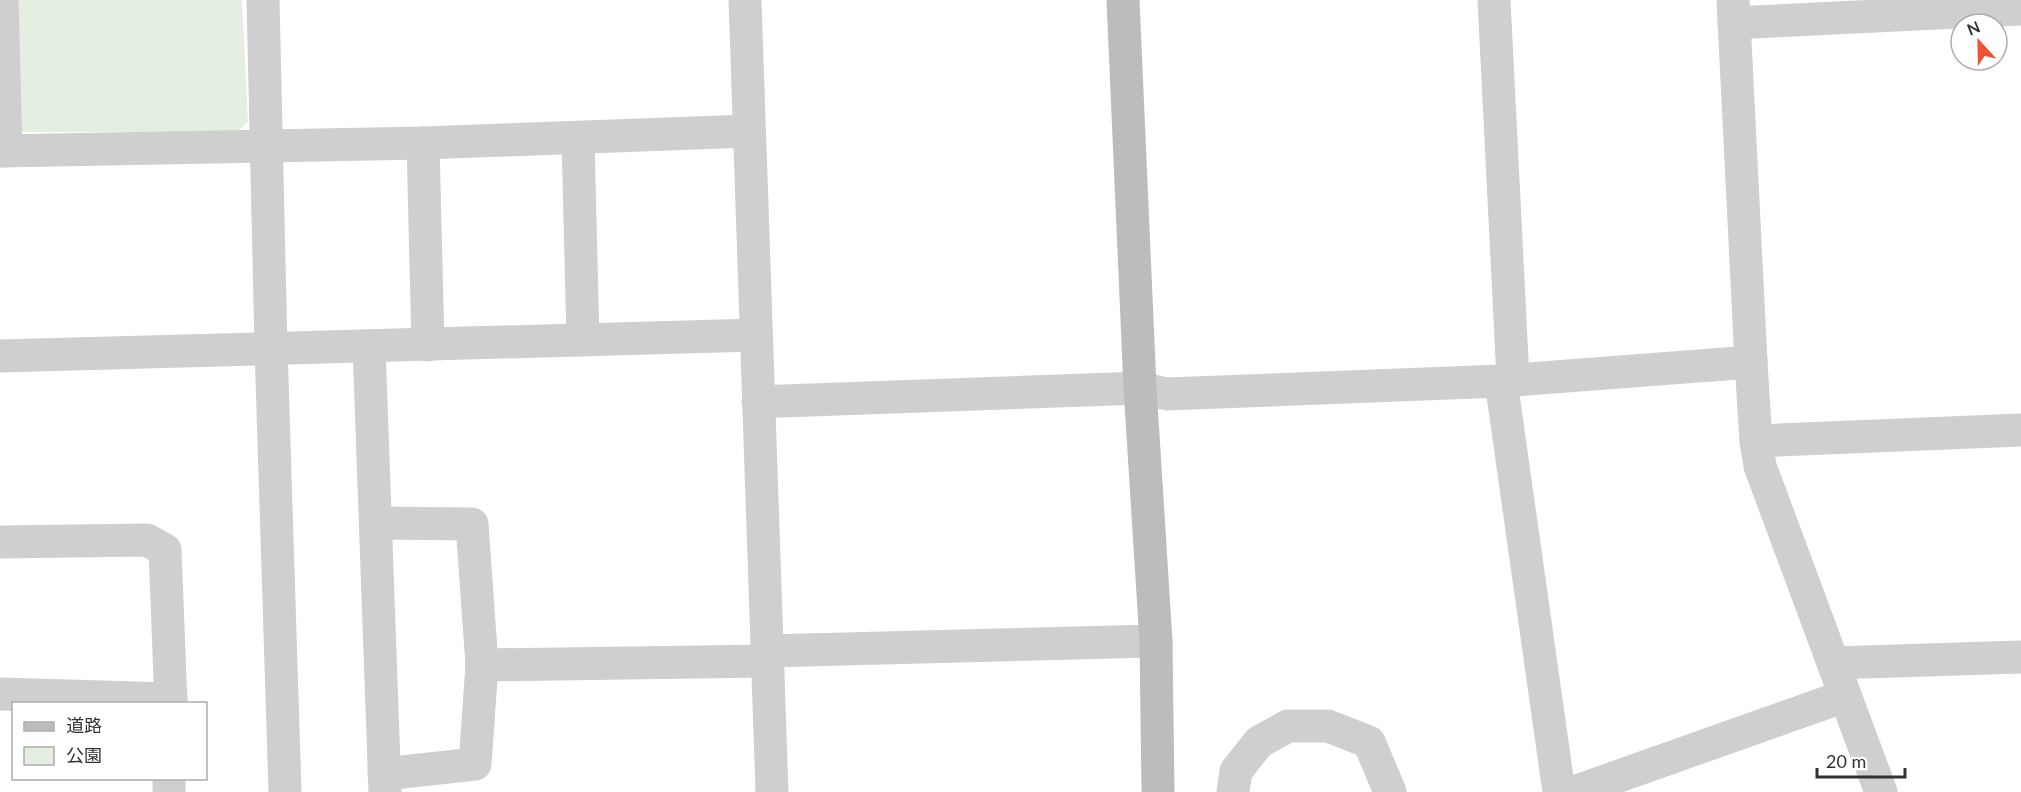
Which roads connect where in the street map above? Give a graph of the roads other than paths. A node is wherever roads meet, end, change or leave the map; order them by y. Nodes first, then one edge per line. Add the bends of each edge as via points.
1 (2, 0) edge
2 (263, 0) edge
3 (745, 0) edge
4 (1123, 0) edge
5 (1494, 0) edge
6 (2021, 9) edge
7 (1733, 12) edge
8 (749, 130) junction
9 (578, 139) junction
10 (423, 143) junction
11 (266, 144) junction
12 (3, 151) edge
13 (756, 335) junction
14 (583, 340) junction
15 (428, 345) junction
16 (369, 346) junction
17 (271, 347) junction
18 (0, 356) edge
19 (1751, 362) junction
20 (1507, 380) junction
21 (1140, 388) junction
22 (758, 402) junction
23 (2021, 430) edge
24 (1756, 441) junction
25 (376, 523) junction
26 (0, 542) edge
27 (1156, 641) junction
28 (767, 656) junction
29 (2021, 657) edge
30 (1833, 663) junction
31 (482, 665) junction
32 (0, 694) edge
33 (1845, 696) junction
34 (171, 701) edge
35 (385, 783) edge
36 (285, 792) edge
37 (772, 792) edge
38 (1158, 792) edge
39 (1233, 792) edge
40 (1390, 792) edge
41 (1559, 792) edge
42 (1574, 792) edge
43 (1881, 792) edge

1 - 12 street
2 - 11 street
3 - 8 street
4 - 21 street
5 - 20 street
6 - 7 street
7 - 19 street
8 - 9 street
8 - 13 street
9 - 10 street
9 - 14 street
10 - 11 street
10 - 15 street
11 - 12 street
11 - 17 street
13 - 14 street
13 - 22 street
14 - 15 street
15 - 16 street
16 - 17 street
16 - 25 street
17 - 18 street
17 - 36 street
19 - 20 street
19 - 24 street
20 - 21 street via 1167,394
20 - 41 street
21 - 22 street
21 - 27 street
22 - 28 street
23 - 24 street
24 - 30 street via 1760,466
25 - 31 street via 472,524
25 - 35 street
26 - 34 street via 147,540 165,550
27 - 28 street
27 - 38 street
28 - 31 street
28 - 37 street
29 - 30 street
30 - 33 street
31 - 35 street via 475,764
32 - 34 street
33 - 42 street
33 - 43 street
39 - 40 street via 1236,771 1259,742 1288,726 1328,726 1369,742

